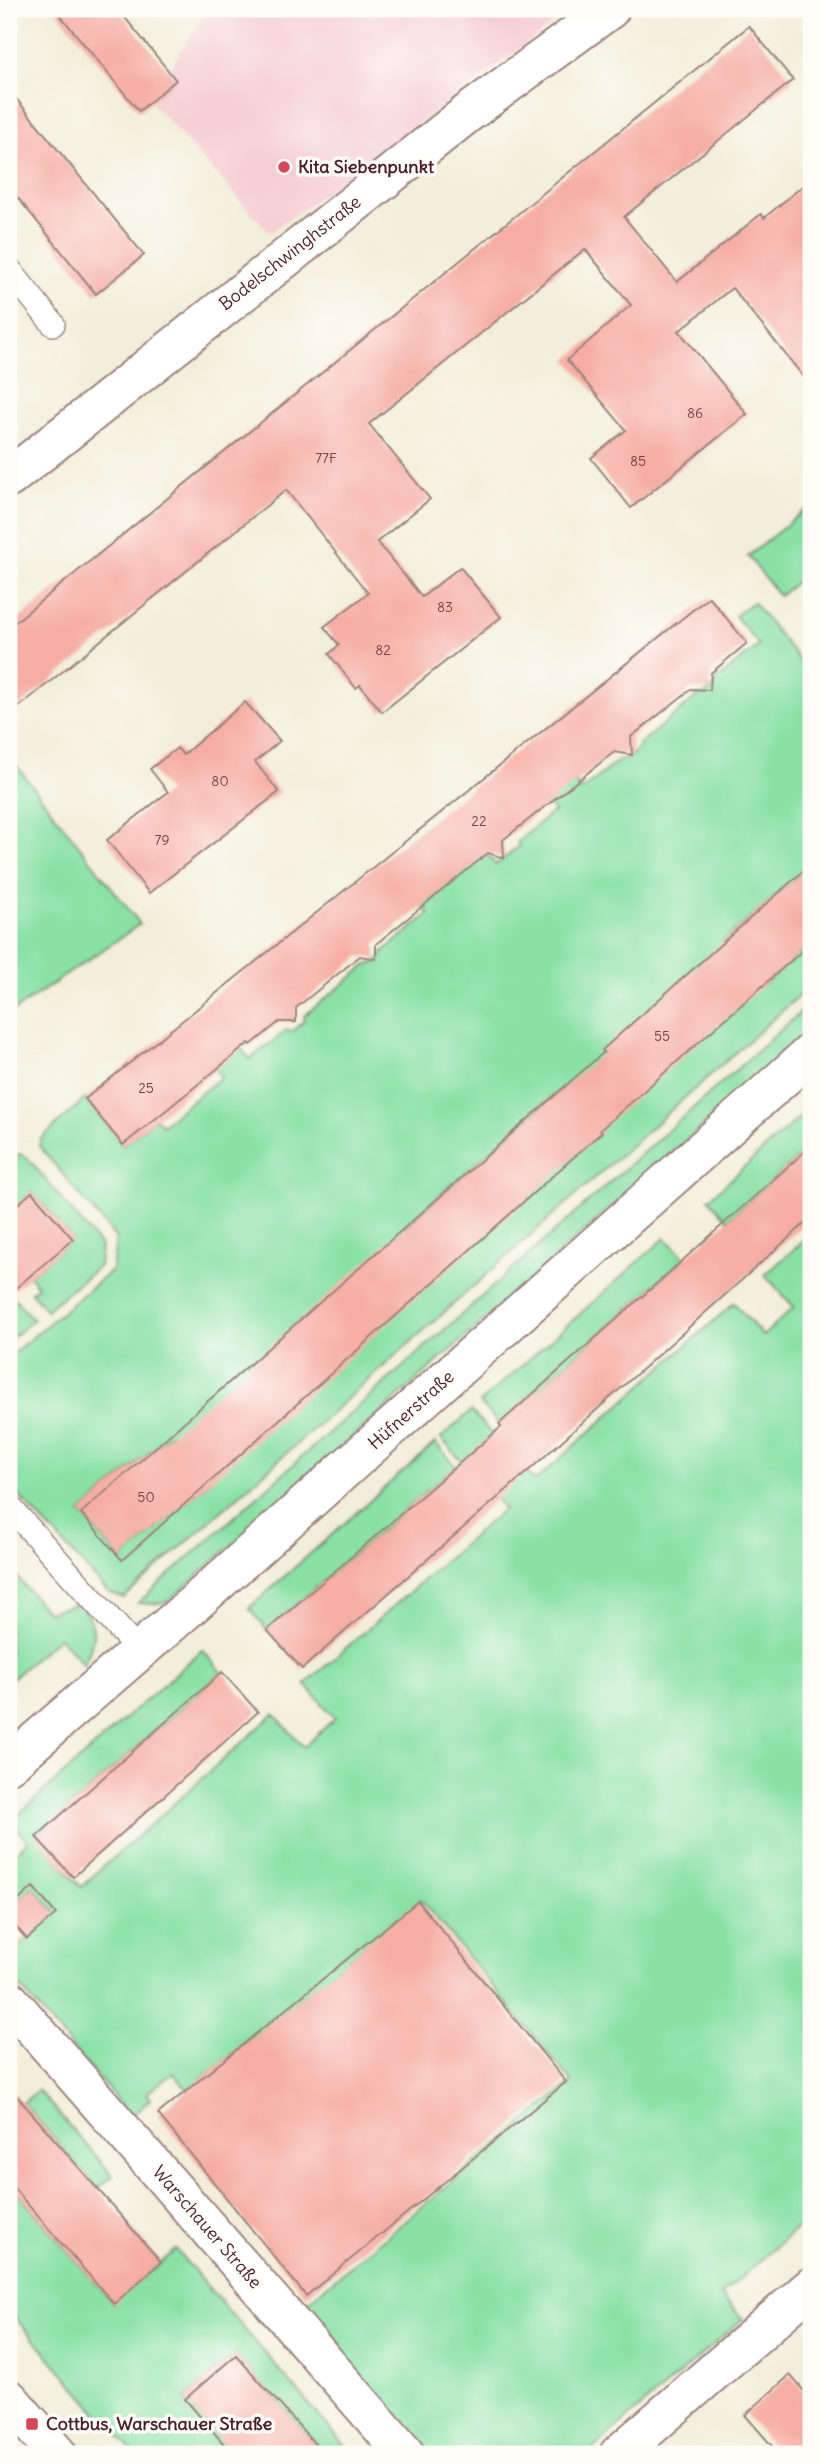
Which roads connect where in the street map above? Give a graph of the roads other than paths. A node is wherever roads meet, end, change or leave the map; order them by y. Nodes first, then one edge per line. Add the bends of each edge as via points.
1 (610, 9) edge
2 (9, 268) edge
3 (53, 324) dead end
4 (9, 478) edge
5 (811, 1054) edge
6 (9, 1506) edge
7 (139, 1651) junction
8 (9, 1764) edge
9 (9, 2000) edge
10 (811, 2287) edge
11 (9, 2399) edge
12 (57, 2454) edge
13 (405, 2454) edge
14 (619, 2454) edge

1 - 4 street, Bodelschwinghstraße via 468,113
2 - 3 lane
5 - 7 street, Hüfnerstraße
6 - 7 lane
7 - 8 street, Hüfnerstraße
9 - 13 street, Warschauer Straße
10 - 14 street
11 - 12 street

